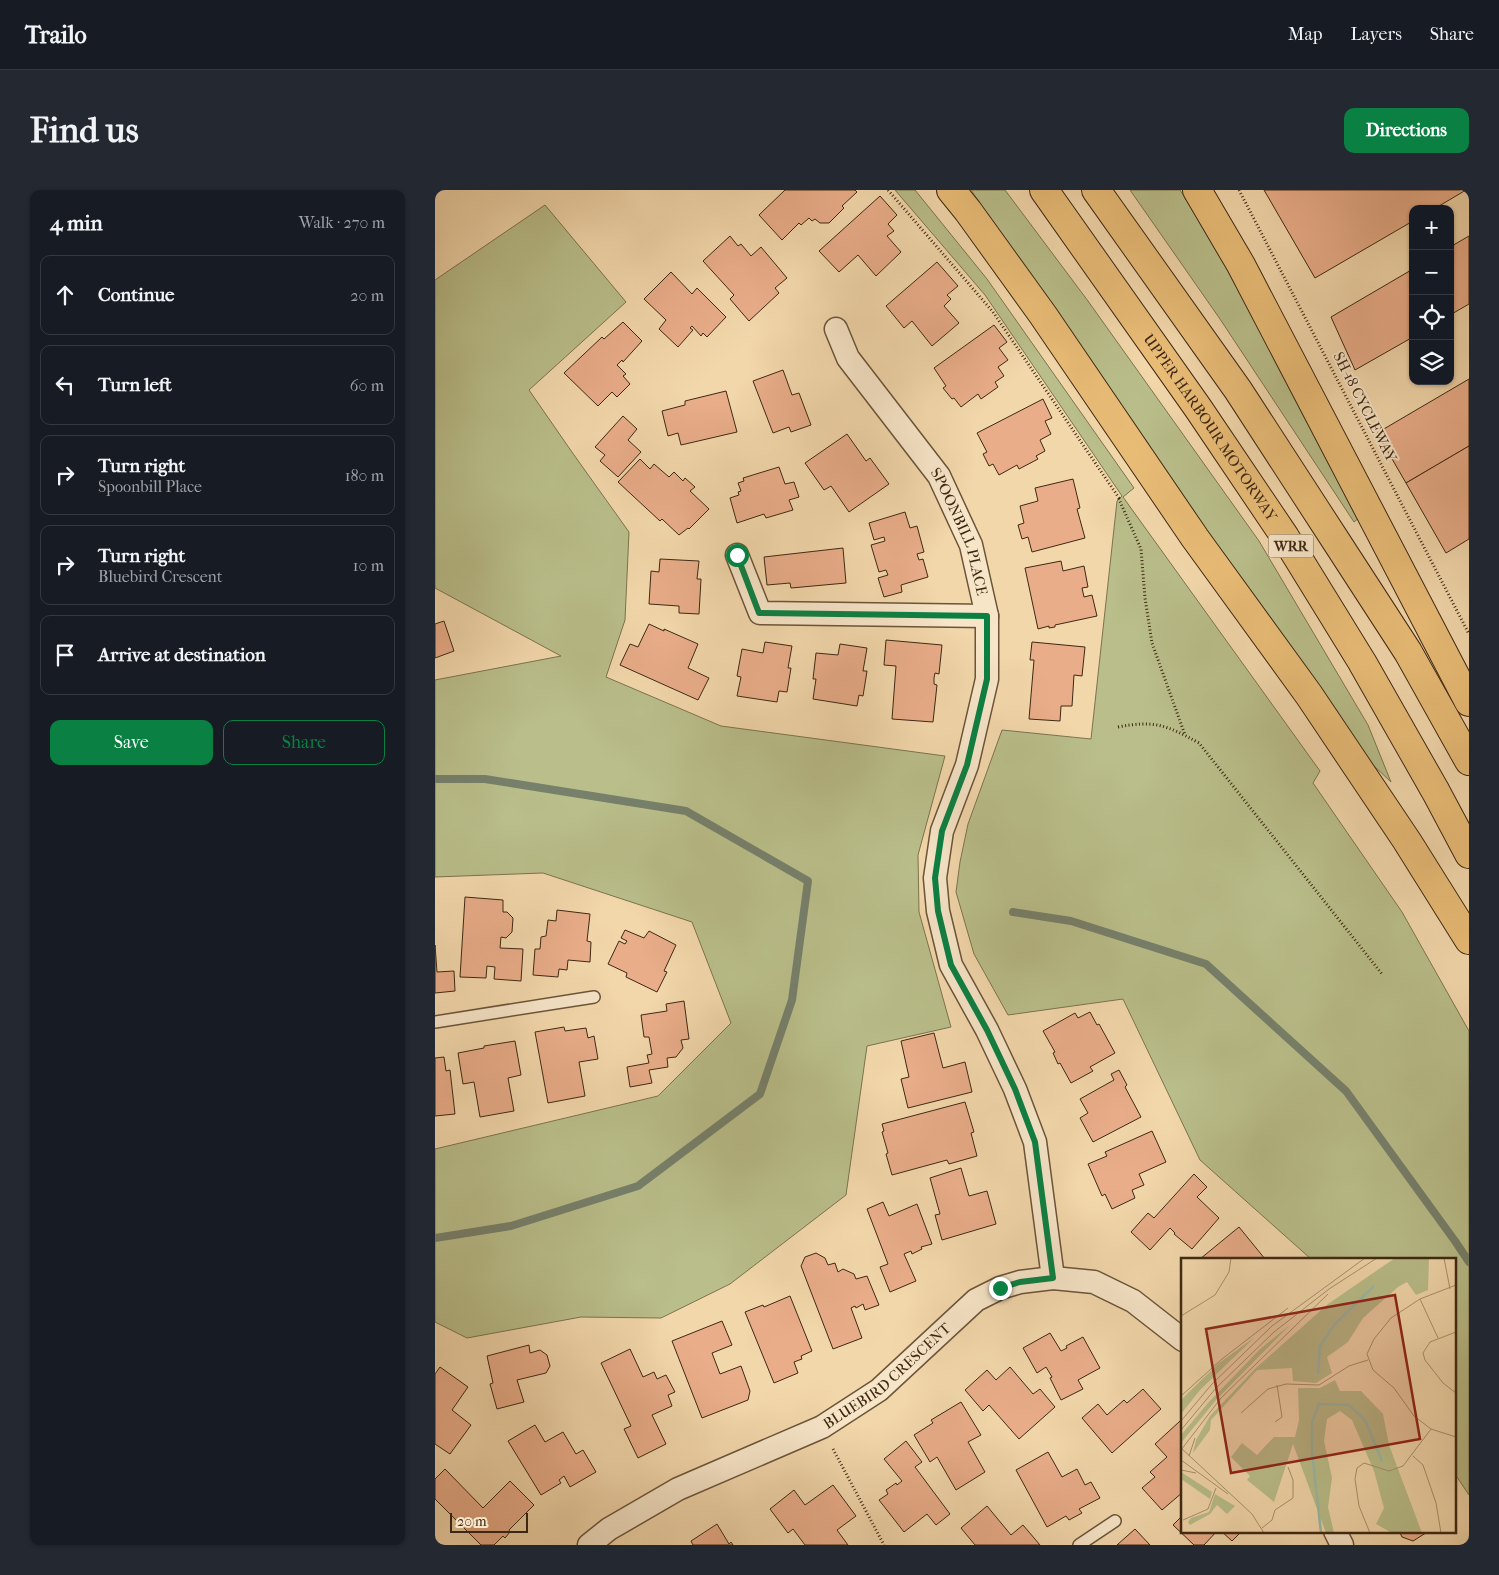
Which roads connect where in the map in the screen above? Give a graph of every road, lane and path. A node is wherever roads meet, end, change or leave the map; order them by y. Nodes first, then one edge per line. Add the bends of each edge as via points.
1 (888, 190) edge
2 (951, 190) edge
3 (1044, 190) edge
4 (1096, 190) edge
5 (1197, 190) edge
6 (1239, 190) edge
7 (836, 329) dead end
8 (737, 555) dead end
9 (987, 616) junction
10 (1469, 634) edge
11 (1469, 702) edge
12 (1118, 728) dead end
13 (1185, 735) junction
14 (1469, 761) edge
15 (1469, 854) edge
16 (1469, 940) edge
17 (1382, 974) dead end
18 (594, 997) dead end
19 (435, 1022) edge
20 (1053, 1278) junction
21 (1181, 1338) edge
22 (833, 1449) dead end
23 (1115, 1521) dead end
24 (1336, 1532) edge
25 (589, 1545) edge
26 (884, 1545) edge
27 (1079, 1545) edge
28 (1343, 1545) edge

1 - 13 path via 993,312 1119,498 1141,549 1152,643
2 - 16 highway via 1043,315 1195,538 1309,695
3 - 15 highway, UPPER HARBOUR MOTORWAY / WRR via 1193,400 1285,537 1362,662
4 - 14 highway, WRR via 1238,390 1336,540 1408,652
5 - 11 highway via 1241,265
6 - 10 path, SH-18 CYCLEWAY
7 - 9 street, SPOONBILL PLACE via 848,358 939,476 971,544
8 - 9 street via 759,613
9 - 20 street, SPOONBILL PLACE via 987,679 967,765 942,831 935,878 938,911 951,965 1015,1089 1035,1142
12 - 13 path via 1149,724 1169,727
13 - 17 path via 1199,742
18 - 19 lane
20 - 21 street, BLUEBIRD CRESCENT via 1094,1282 1133,1301
20 - 25 street, BLUEBIRD CRESCENT via 1013,1284 977,1300 879,1390 822,1427 678,1489 609,1529
22 - 26 path
23 - 27 lane
24 - 28 street

